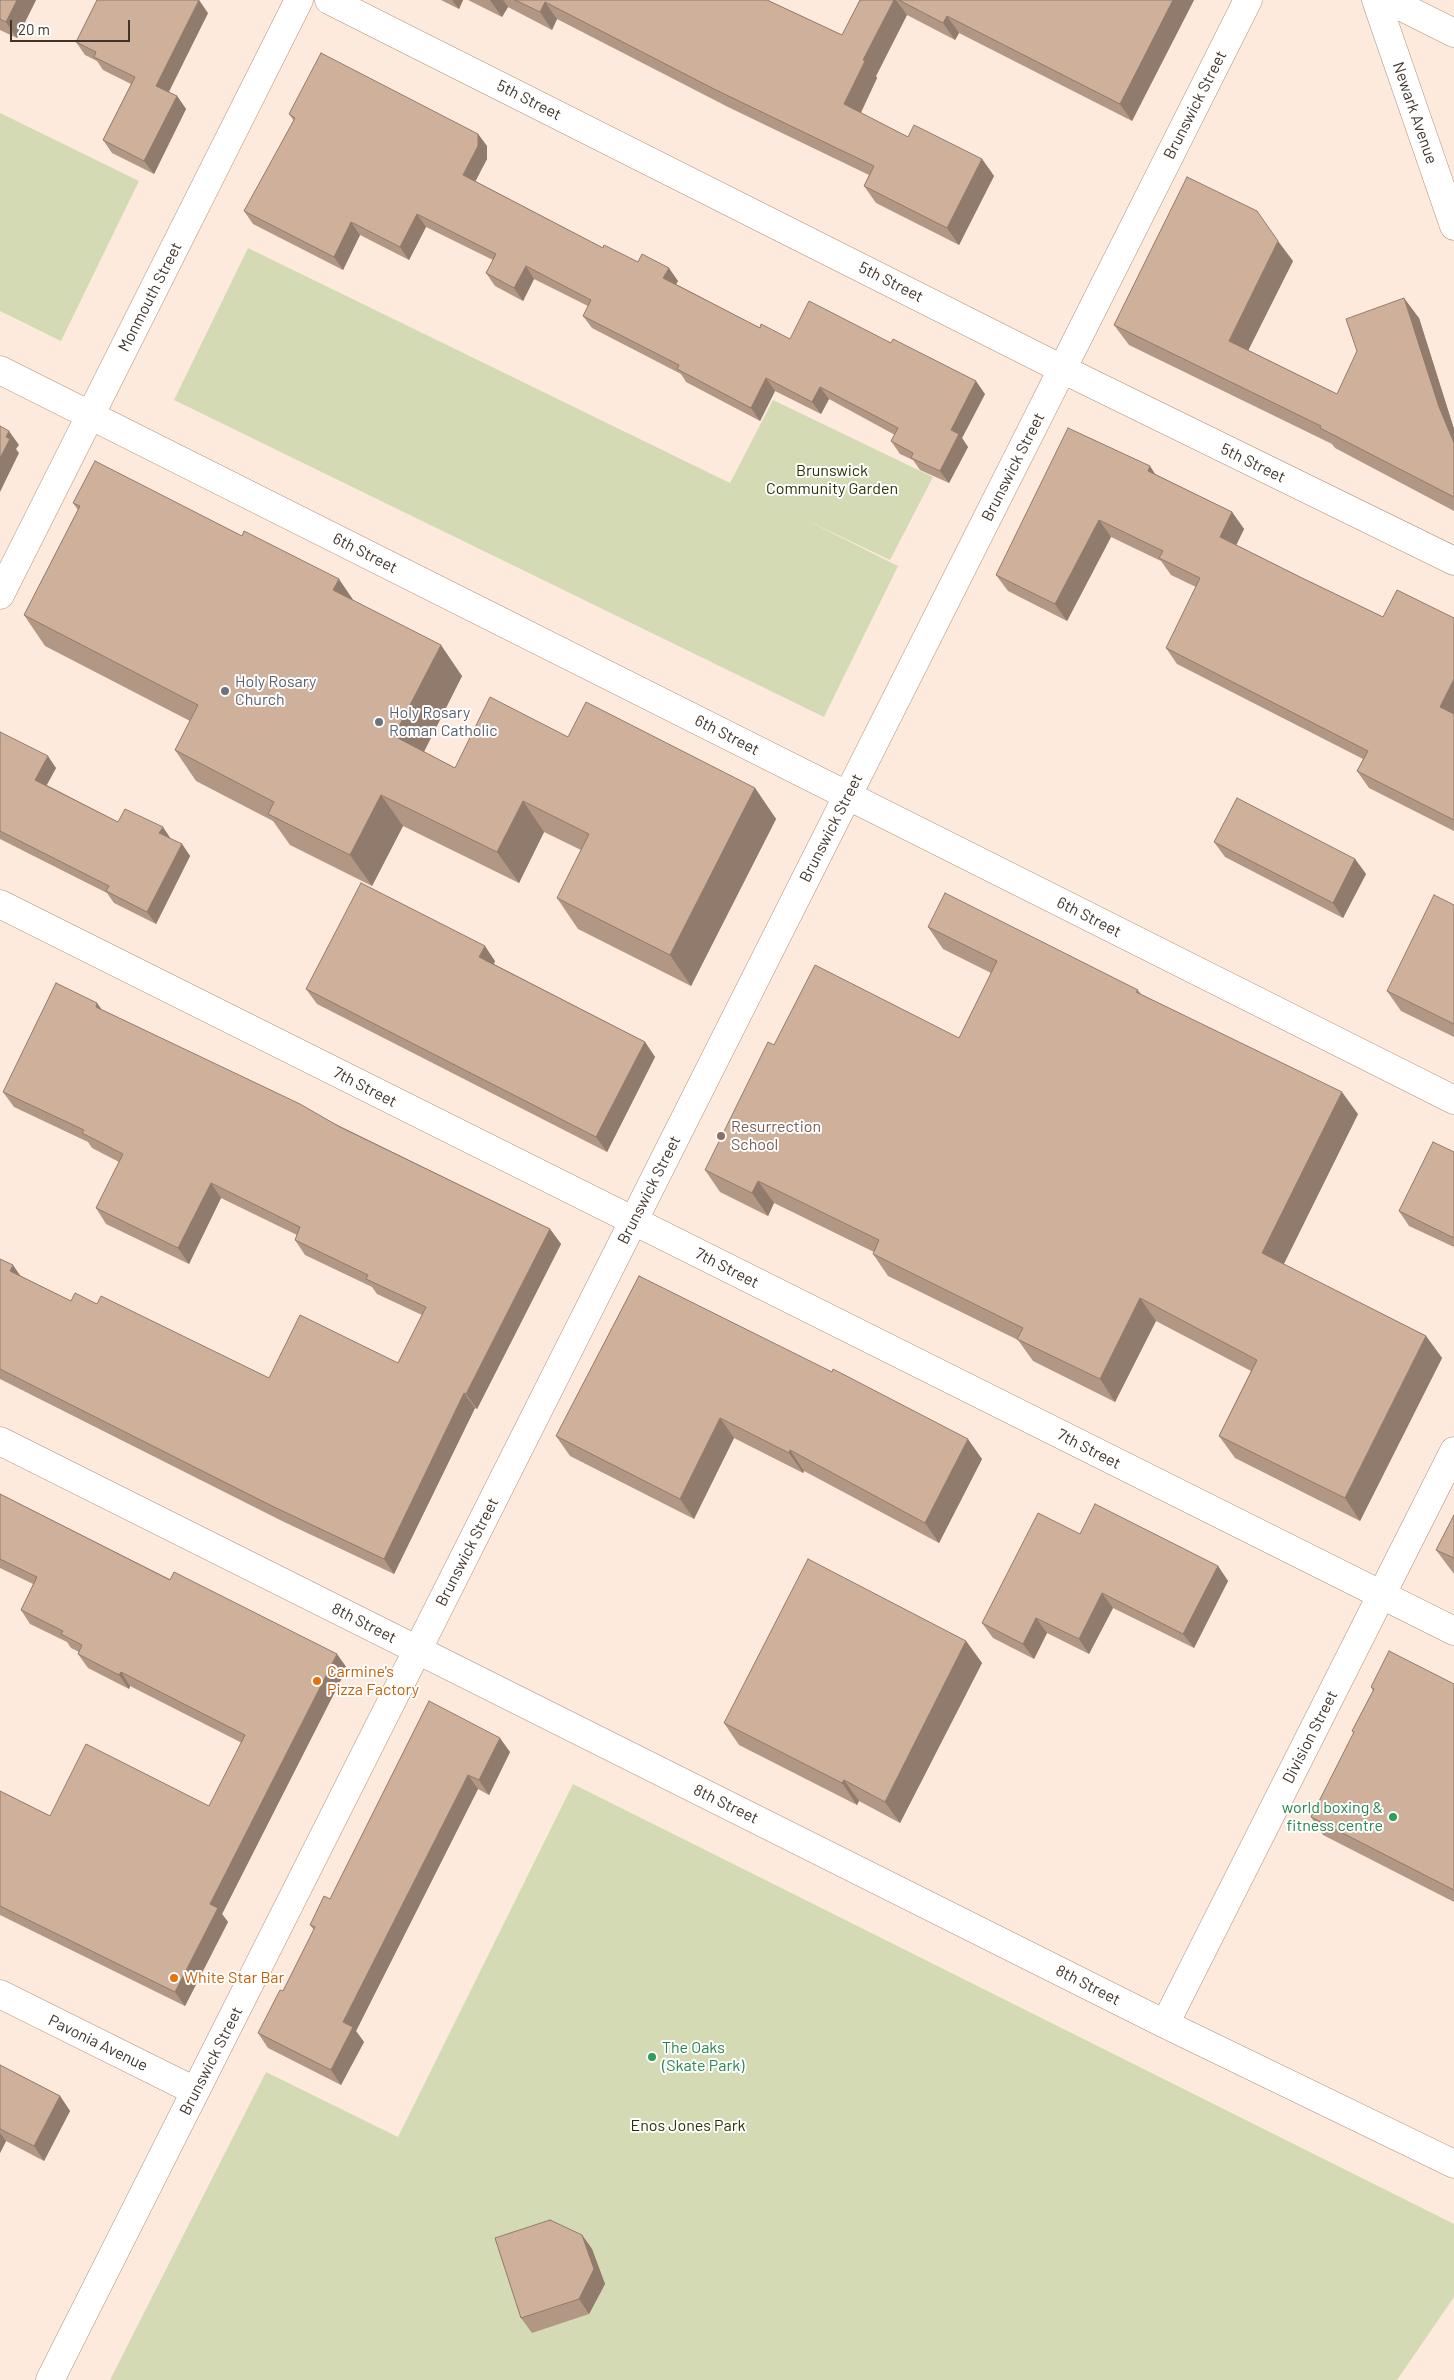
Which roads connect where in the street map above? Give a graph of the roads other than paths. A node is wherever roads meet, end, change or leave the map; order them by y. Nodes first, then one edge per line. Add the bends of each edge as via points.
1 (299, 0) edge
2 (329, 0) edge
3 (1248, 0) edge
4 (1376, 0) edge
5 (1388, 0) edge
6 (1454, 33) edge
7 (1454, 226) edge
8 (1062, 369) junction
9 (0, 370) edge
10 (90, 416) junction
11 (1454, 561) edge
12 (0, 595) edge
13 (848, 795) junction
14 (0, 904) edge
15 (1454, 1100) edge
16 (633, 1221) junction
17 (0, 1441) edge
18 (1454, 1450) edge
19 (1381, 1595) junction
20 (1454, 1631) edge
21 (418, 1650) junction
22 (0, 1994) edge
23 (1165, 2024) junction
24 (195, 2092) junction
25 (1454, 2164) edge
26 (50, 2380) edge

1 - 10 street, Monmouth Street
2 - 8 street, 5th Street
3 - 8 street, Brunswick Street
4 - 7 street, Newark Avenue
5 - 6 street
8 - 11 street, 5th Street
8 - 13 street, Brunswick Street
9 - 10 street, 6th Street
10 - 12 street, Monmouth Street
10 - 13 street, 6th Street
13 - 15 street, 6th Street
13 - 16 street, Brunswick Street
14 - 16 street, 7th Street
16 - 19 street, 7th Street
16 - 21 street, Brunswick Street
17 - 21 street, 8th Street
18 - 19 street, Division Street
19 - 20 street, 7th Street
19 - 23 street, Division Street
21 - 23 street, 8th Street
21 - 24 street, Brunswick Street
22 - 24 street, Pavonia Avenue
23 - 25 street, 8th Street
24 - 26 street, Brunswick Street

